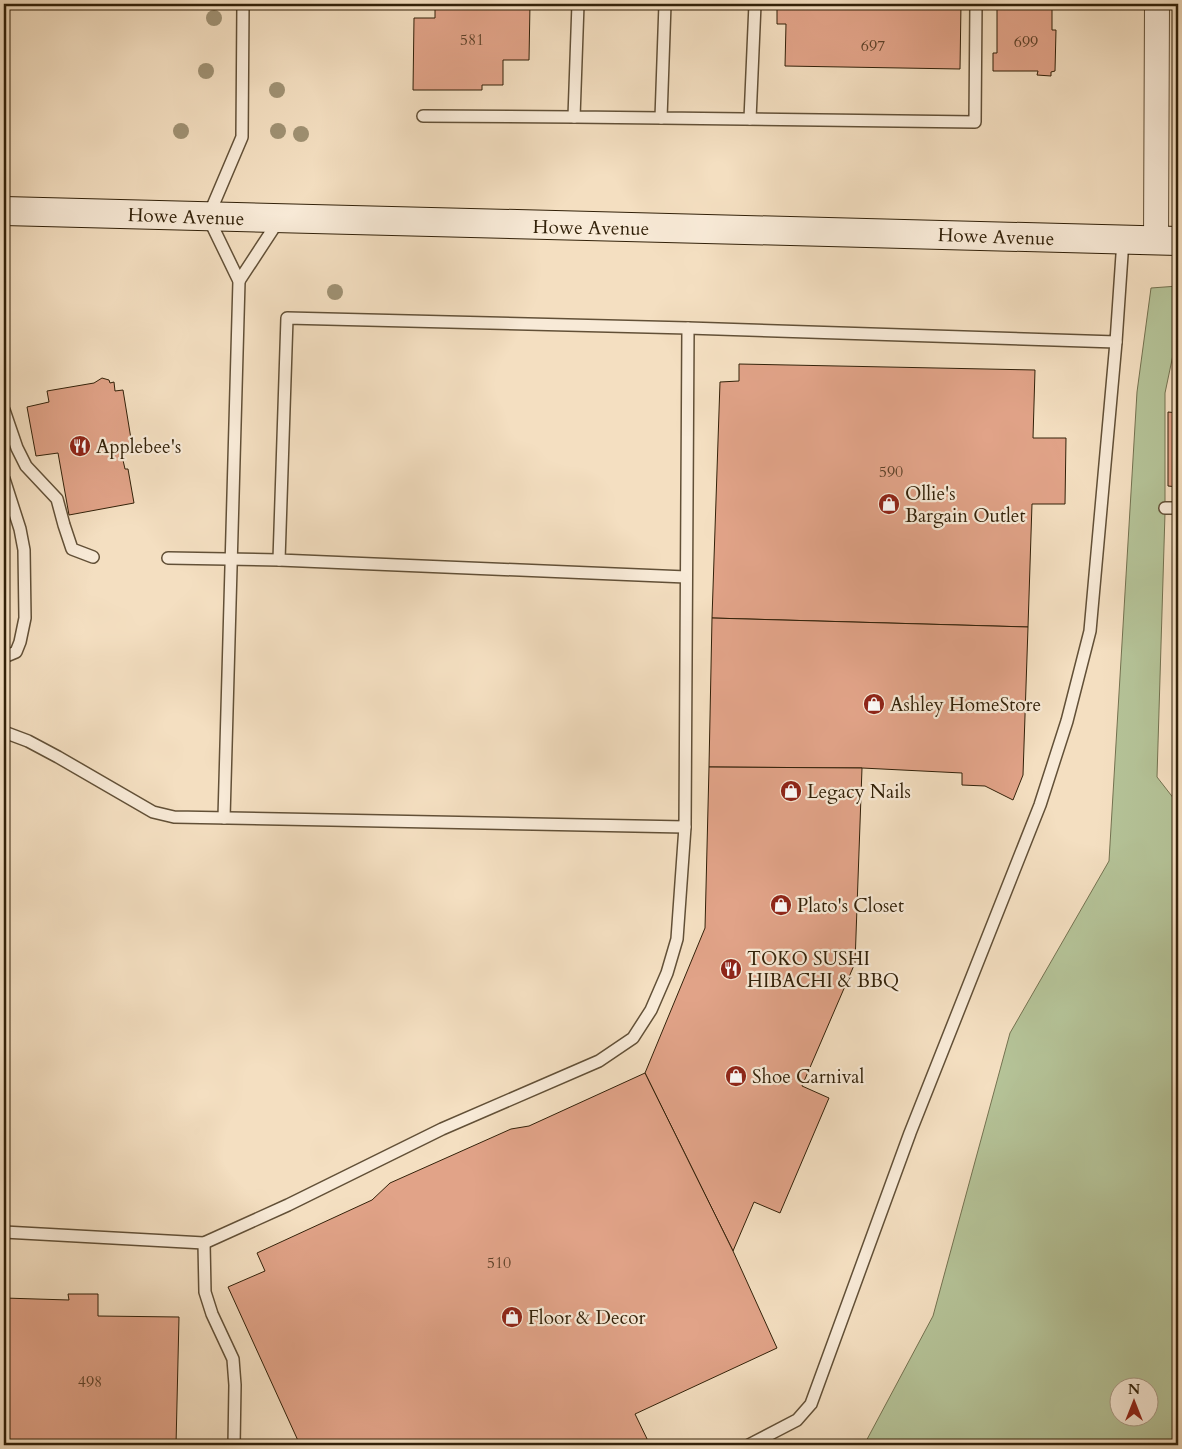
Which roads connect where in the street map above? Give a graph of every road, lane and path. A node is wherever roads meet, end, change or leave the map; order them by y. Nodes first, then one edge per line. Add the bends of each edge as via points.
1 (243, 4) edge
2 (578, 4) edge
3 (665, 4) edge
4 (755, 4) edge
5 (976, 4) edge
6 (1158, 4) edge
7 (423, 116) dead end
8 (574, 118) junction
9 (662, 118) junction
10 (750, 119) junction
11 (4, 211) edge
12 (208, 217) junction
13 (279, 219) junction
14 (1123, 240) junction
15 (1167, 241) edge
16 (239, 281) junction
17 (688, 328) junction
18 (1116, 342) junction
19 (4, 410) edge
20 (4, 479) edge
21 (1165, 508) dead end
22 (1178, 508) edge
23 (93, 557) dead end
24 (168, 558) dead end
25 (231, 560) junction
26 (279, 560) junction
27 (686, 577) junction
28 (4, 657) edge
29 (4, 732) edge
30 (224, 818) junction
31 (685, 827) junction
32 (4, 1232) edge
33 (204, 1243) junction
34 (234, 1445) edge
35 (749, 1445) edge

1 - 12 lane via 242,137
2 - 8 lane
3 - 9 lane
4 - 10 lane
5 - 10 lane via 974,122
6 - 15 street
7 - 8 lane
8 - 9 lane
9 - 10 lane
11 - 12 street, Howe Avenue
12 - 13 street, Howe Avenue
12 - 16 lane
13 - 14 street, Howe Avenue
13 - 16 lane
14 - 15 street, Howe Avenue
14 - 18 lane
16 - 25 lane
17 - 18 lane
17 - 26 lane via 287,318
17 - 27 lane
18 - 35 lane via 1090,631 1067,721 1040,805 910,1133 811,1404 797,1420
19 - 23 lane via 26,466 57,499 72,549
20 - 28 lane via 24,550 25,618 16,652
21 - 22 lane
24 - 25 lane
25 - 26 lane
25 - 30 lane
26 - 27 lane
27 - 31 lane
29 - 30 lane via 43,749 153,812 174,817
30 - 31 lane
31 - 33 lane via 677,939 667,974 651,1010 633,1038 599,1061 442,1129
32 - 33 lane
33 - 34 lane via 205,1292 233,1359

